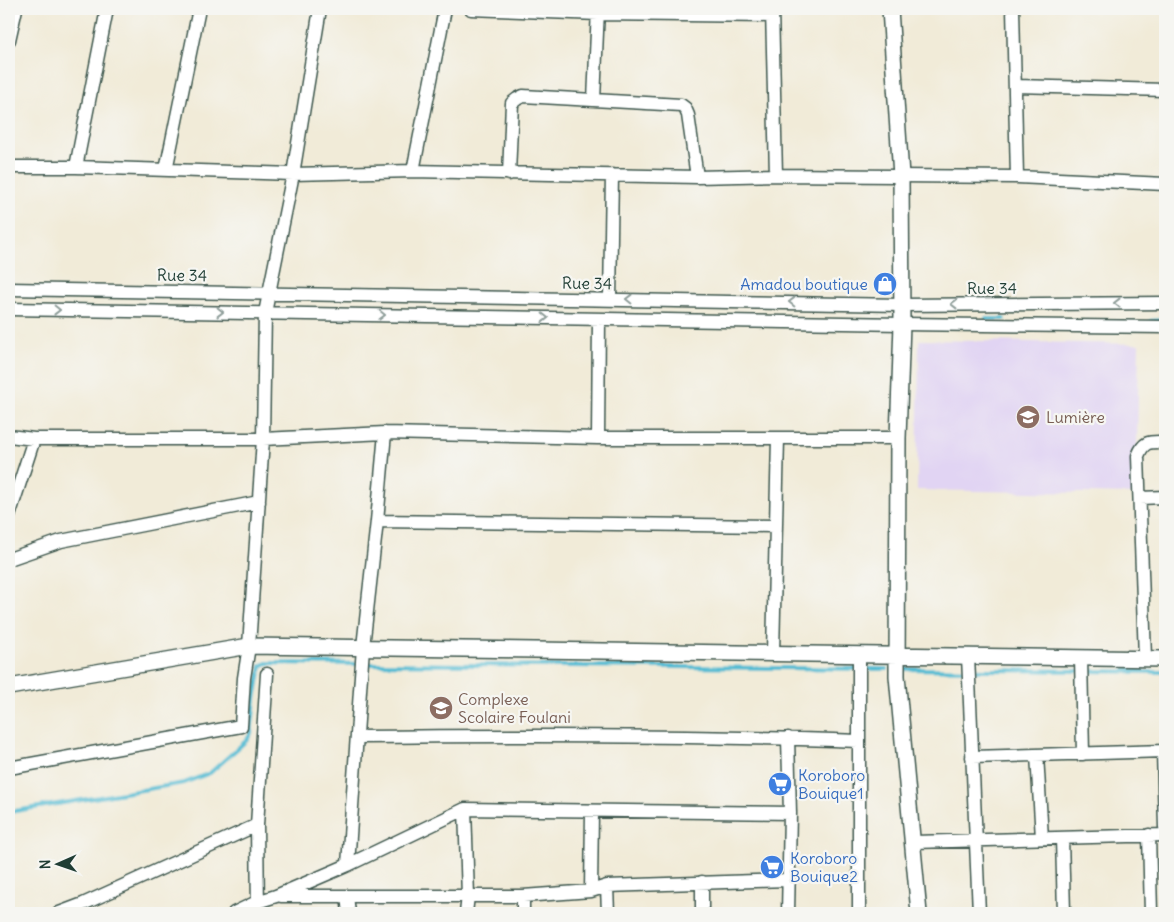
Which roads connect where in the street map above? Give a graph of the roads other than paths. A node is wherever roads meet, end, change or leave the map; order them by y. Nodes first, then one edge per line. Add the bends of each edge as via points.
1 (16, 9) edge
2 (107, 9) edge
3 (199, 9) edge
4 (320, 9) edge
5 (445, 9) edge
6 (471, 9) edge
7 (890, 9) edge
8 (1013, 9) edge
9 (598, 12) edge
10 (772, 12) edge
11 (9, 40) edge
12 (1016, 86) junction
13 (1165, 90) edge
14 (594, 100) junction
15 (9, 167) edge
16 (76, 167) junction
17 (166, 170) junction
18 (414, 171) junction
19 (293, 174) junction
20 (509, 174) junction
21 (612, 175) junction
22 (776, 175) junction
23 (901, 176) junction
24 (697, 177) junction
25 (1017, 177) junction
26 (1165, 184) edge
27 (9, 289) edge
28 (269, 293) junction
29 (610, 299) junction
30 (1165, 302) edge
31 (902, 304) junction
32 (9, 309) edge
33 (265, 313) junction
34 (599, 319) junction
35 (902, 324) junction
36 (1165, 326) edge
37 (385, 433) junction
38 (9, 436) edge
39 (598, 438) junction
40 (778, 438) junction
41 (898, 438) junction
42 (34, 439) junction
43 (263, 439) junction
44 (1165, 442) edge
45 (1165, 497) edge
46 (1140, 498) junction
47 (259, 502) junction
48 (9, 516) edge
49 (377, 521) junction
50 (776, 526) junction
51 (9, 559) edge
52 (249, 646) junction
53 (363, 652) junction
54 (773, 653) junction
55 (897, 655) junction
56 (1145, 658) junction
57 (1165, 658) edge
58 (859, 664) junction
59 (968, 665) junction
60 (1081, 666) junction
61 (267, 674) dead end
62 (9, 687) edge
63 (357, 738) junction
64 (788, 738) junction
65 (858, 741) junction
66 (1164, 751) edge
67 (1083, 754) junction
68 (1037, 755) junction
69 (972, 757) junction
70 (9, 768) edge
71 (466, 809) junction
72 (592, 811) junction
73 (790, 813) junction
74 (257, 825) junction
75 (1165, 827) edge
76 (1149, 835) junction
77 (1165, 835) edge
78 (1042, 838) junction
79 (1062, 838) junction
80 (976, 840) junction
81 (914, 842) junction
82 (348, 865) junction
83 (788, 880) junction
84 (702, 882) junction
85 (607, 886) junction
86 (591, 891) junction
87 (276, 896) junction
88 (347, 896) junction
89 (468, 896) junction
90 (523, 896) junction
91 (258, 908) edge
92 (58, 913) edge
93 (234, 913) edge
94 (349, 913) edge
95 (466, 913) edge
96 (523, 913) edge
97 (608, 913) edge
98 (702, 913) edge
99 (788, 913) edge
100 (859, 913) edge
101 (919, 913) edge
102 (979, 913) edge
103 (1064, 913) edge
104 (1151, 913) edge

1 - 11 street
2 - 16 street
3 - 17 street
4 - 19 street
5 - 18 street
6 - 9 street
7 - 23 street
8 - 12 street
9 - 10 street
9 - 14 street
10 - 22 street
12 - 13 street
12 - 25 street
14 - 20 street via 523,96 516,99 512,103
14 - 24 street via 681,105 686,108
15 - 16 street
16 - 17 street
17 - 19 street
18 - 19 street
18 - 20 street
19 - 28 street
20 - 21 street
21 - 24 street
21 - 29 street
22 - 23 street
22 - 24 street
23 - 25 street
23 - 31 street
25 - 26 street
27 - 28 street, Rue 34
28 - 29 street, Rue 34
28 - 33 street
31 -> 29 street, Rue 34
30 -> 31 street, Rue 34
31 - 35 street
32 -> 33 street
33 -> 34 street
33 - 43 street
34 - 35 street
34 - 39 street
35 - 36 street
35 - 41 street
37 - 39 street
37 - 43 street
37 - 49 street
38 - 42 street
39 - 40 street
40 - 41 street
40 - 50 street
41 - 55 street
42 - 43 street
42 - 48 street
43 - 47 street
44 - 46 street via 1148,442 1141,447 1138,456
45 - 46 street
46 - 56 street
47 - 51 street via 61,541
47 - 52 street
49 - 50 street
49 - 53 street
50 - 54 street
52 - 53 street
52 - 62 street
52 - 70 street via 241,726
53 - 54 street
53 - 63 street
54 - 58 street
55 - 58 street
55 - 59 street
55 - 81 street
56 - 57 street
56 - 60 street
58 - 65 street
59 - 60 street
59 - 69 street
60 - 67 street
61 - 74 street
63 - 64 street via 535,735
63 - 82 street
64 - 65 street
64 - 73 street
65 - 100 street
66 - 67 street
66 - 75 street
67 - 68 street
68 - 69 street
68 - 78 street
69 - 80 street
71 - 72 street
71 - 82 street
71 - 89 street
72 - 73 street
72 - 86 street
73 - 83 street
74 - 91 street
74 - 92 street
76 - 77 street
76 - 79 street
76 - 104 street
78 - 79 street
78 - 80 street
79 - 103 street
80 - 81 street
80 - 102 street
81 - 101 street
82 - 87 street
83 - 84 street
83 - 99 street
84 - 85 street
84 - 98 street
85 - 86 street
85 - 97 street
86 - 90 street
87 - 88 street
87 - 91 street
88 - 89 street
88 - 94 street
89 - 90 street
89 - 95 street
90 - 96 street
91 - 93 street

